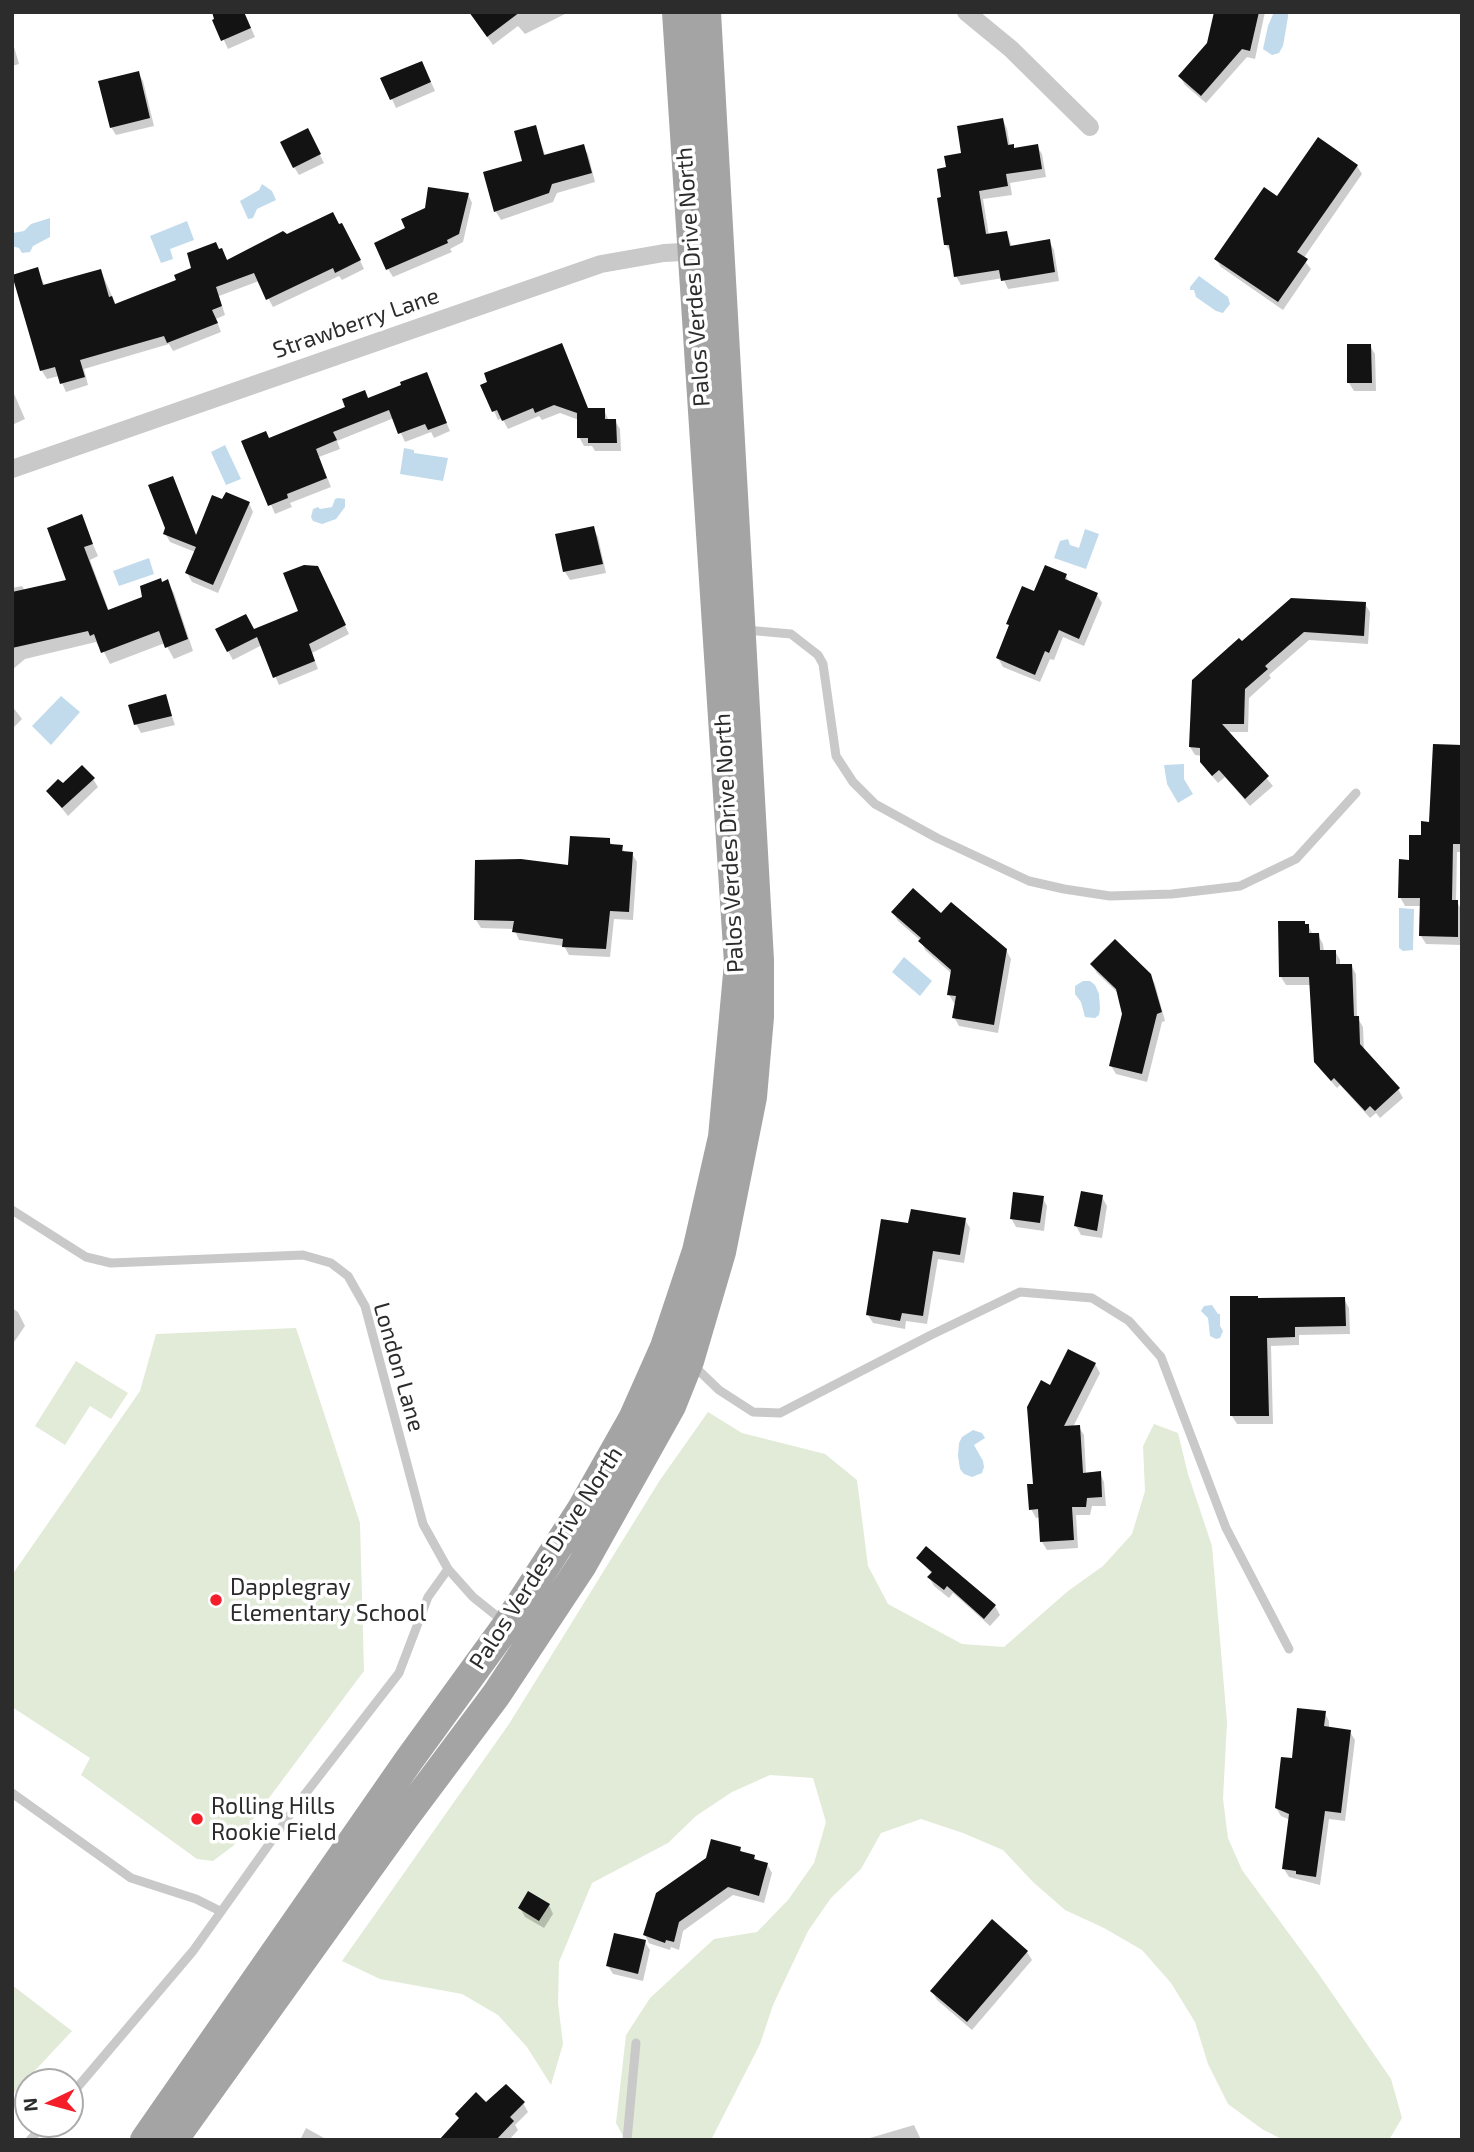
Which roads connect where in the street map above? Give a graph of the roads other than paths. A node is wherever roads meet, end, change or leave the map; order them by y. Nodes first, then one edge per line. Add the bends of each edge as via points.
1 (677, 12) edge
2 (706, 12) edge
3 (966, 12) edge
4 (1090, 127) dead end
5 (706, 251) junction
6 (12, 468) edge
7 (728, 630) junction
8 (1356, 793) dead end
9 (12, 1210) edge
10 (677, 1354) junction
11 (582, 1565) junction
12 (448, 1569) junction
13 (507, 1625) junction
14 (1289, 1650) dead end
15 (12, 1793) edge
16 (404, 1818) junction
17 (220, 1911) junction
18 (636, 2043) dead end
19 (84, 2079) edge
20 (145, 2140) edge
21 (173, 2140) edge
22 (627, 2140) edge

1 - 5 main road, Palos Verdes Drive North
2 - 5 main road, Palos Verdes Drive North
3 - 4 street
5 - 6 street, Strawberry Lane via 601,264
5 - 7 main road, Palos Verdes Drive North
7 - 8 lane via 791,634 818,655 836,756 875,804 1029,881 1110,896 1240,886 1296,859
7 - 10 main road, Palos Verdes Drive North via 759,960 759,1017 752,1097 721,1252
9 - 12 lane, London Lane via 86,1257 111,1263 303,1255 331,1263 348,1276 365,1306 423,1524
10 - 11 main road, Palos Verdes Drive North via 671,1406
10 - 13 main road, Palos Verdes Drive North
10 - 14 lane via 752,1412 780,1413 1020,1292 1092,1298 1129,1321 1161,1357 1226,1528
11 - 13 main road
11 - 16 main road, Palos Verdes Drive North via 496,1695
12 - 13 lane, London Lane
12 - 17 lane via 428,1597 399,1673
13 - 16 main road via 498,1662 417,1775
13 - 20 main road, Palos Verdes Drive North
15 - 17 lane via 131,1878
16 - 21 main road, Palos Verdes Drive North
17 - 19 lane via 193,1951
18 - 22 lane

